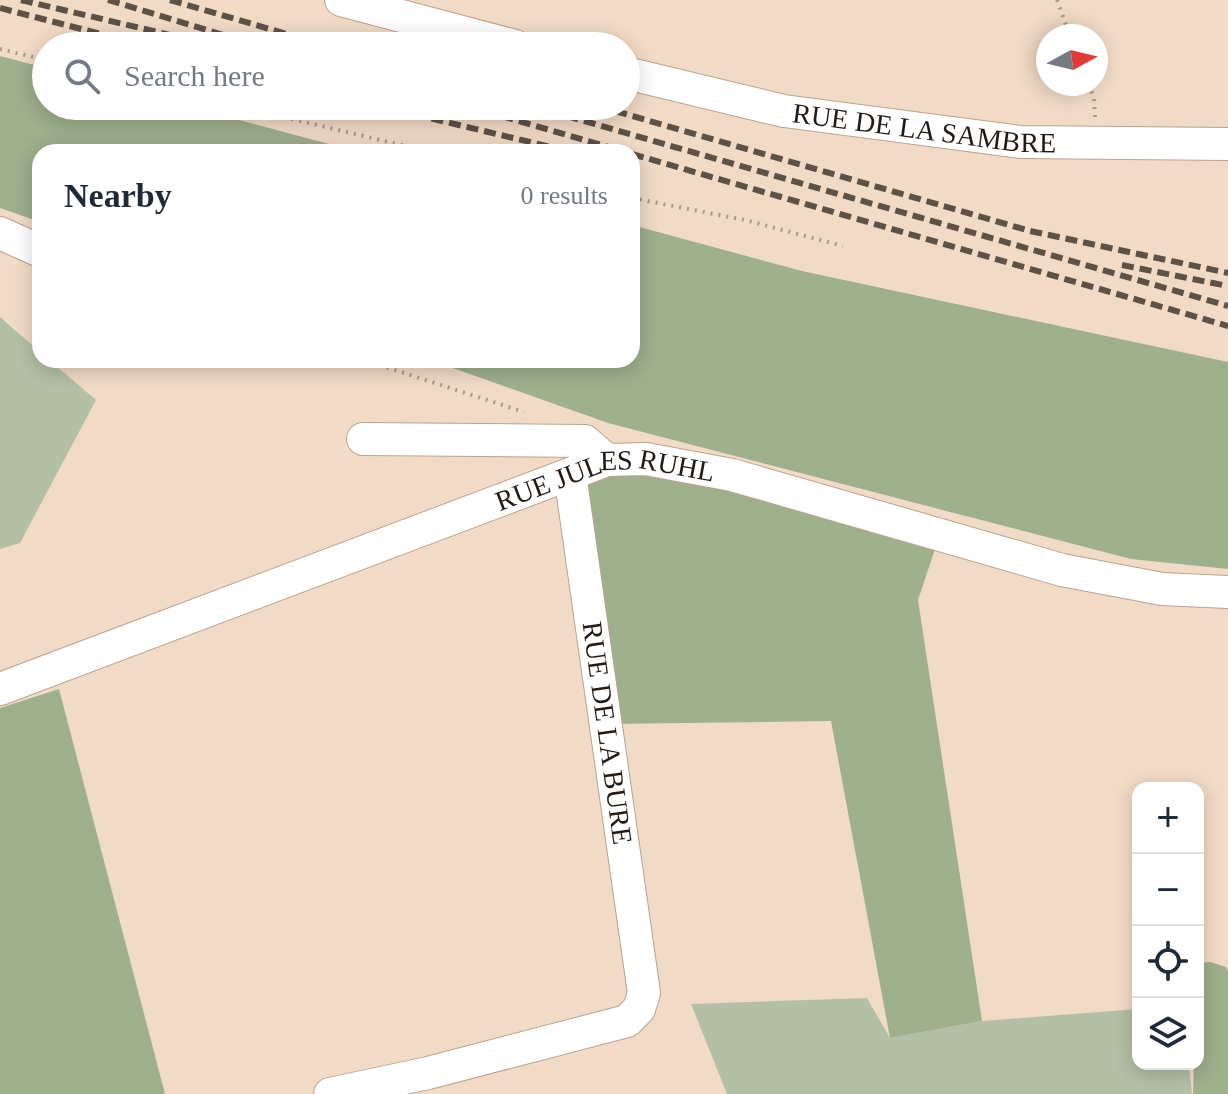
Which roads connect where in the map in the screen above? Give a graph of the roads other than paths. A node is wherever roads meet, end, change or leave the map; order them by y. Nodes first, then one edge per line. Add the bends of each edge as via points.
1 (341, 0) edge
2 (462, 32) edge
3 (640, 76) edge
4 (1228, 144) edge
5 (0, 233) edge
6 (32, 247) edge
7 (363, 439) dead end
8 (607, 460) junction
9 (570, 474) junction
10 (1228, 592) edge
11 (0, 689) edge
12 (330, 1094) edge

1 - 2 street
3 - 4 street, RUE DE LA SAMBRE via 784,111 1021,142
5 - 6 street
7 - 8 street via 585,441
8 - 9 street, RUE JULES RUHL
8 - 10 street, RUE JULES RUHL via 646,459 732,475 1062,570 1162,589
9 - 11 street, RUE JULES RUHL
9 - 12 street, RUE DE LA BURE via 644,993 639,1009 627,1021

